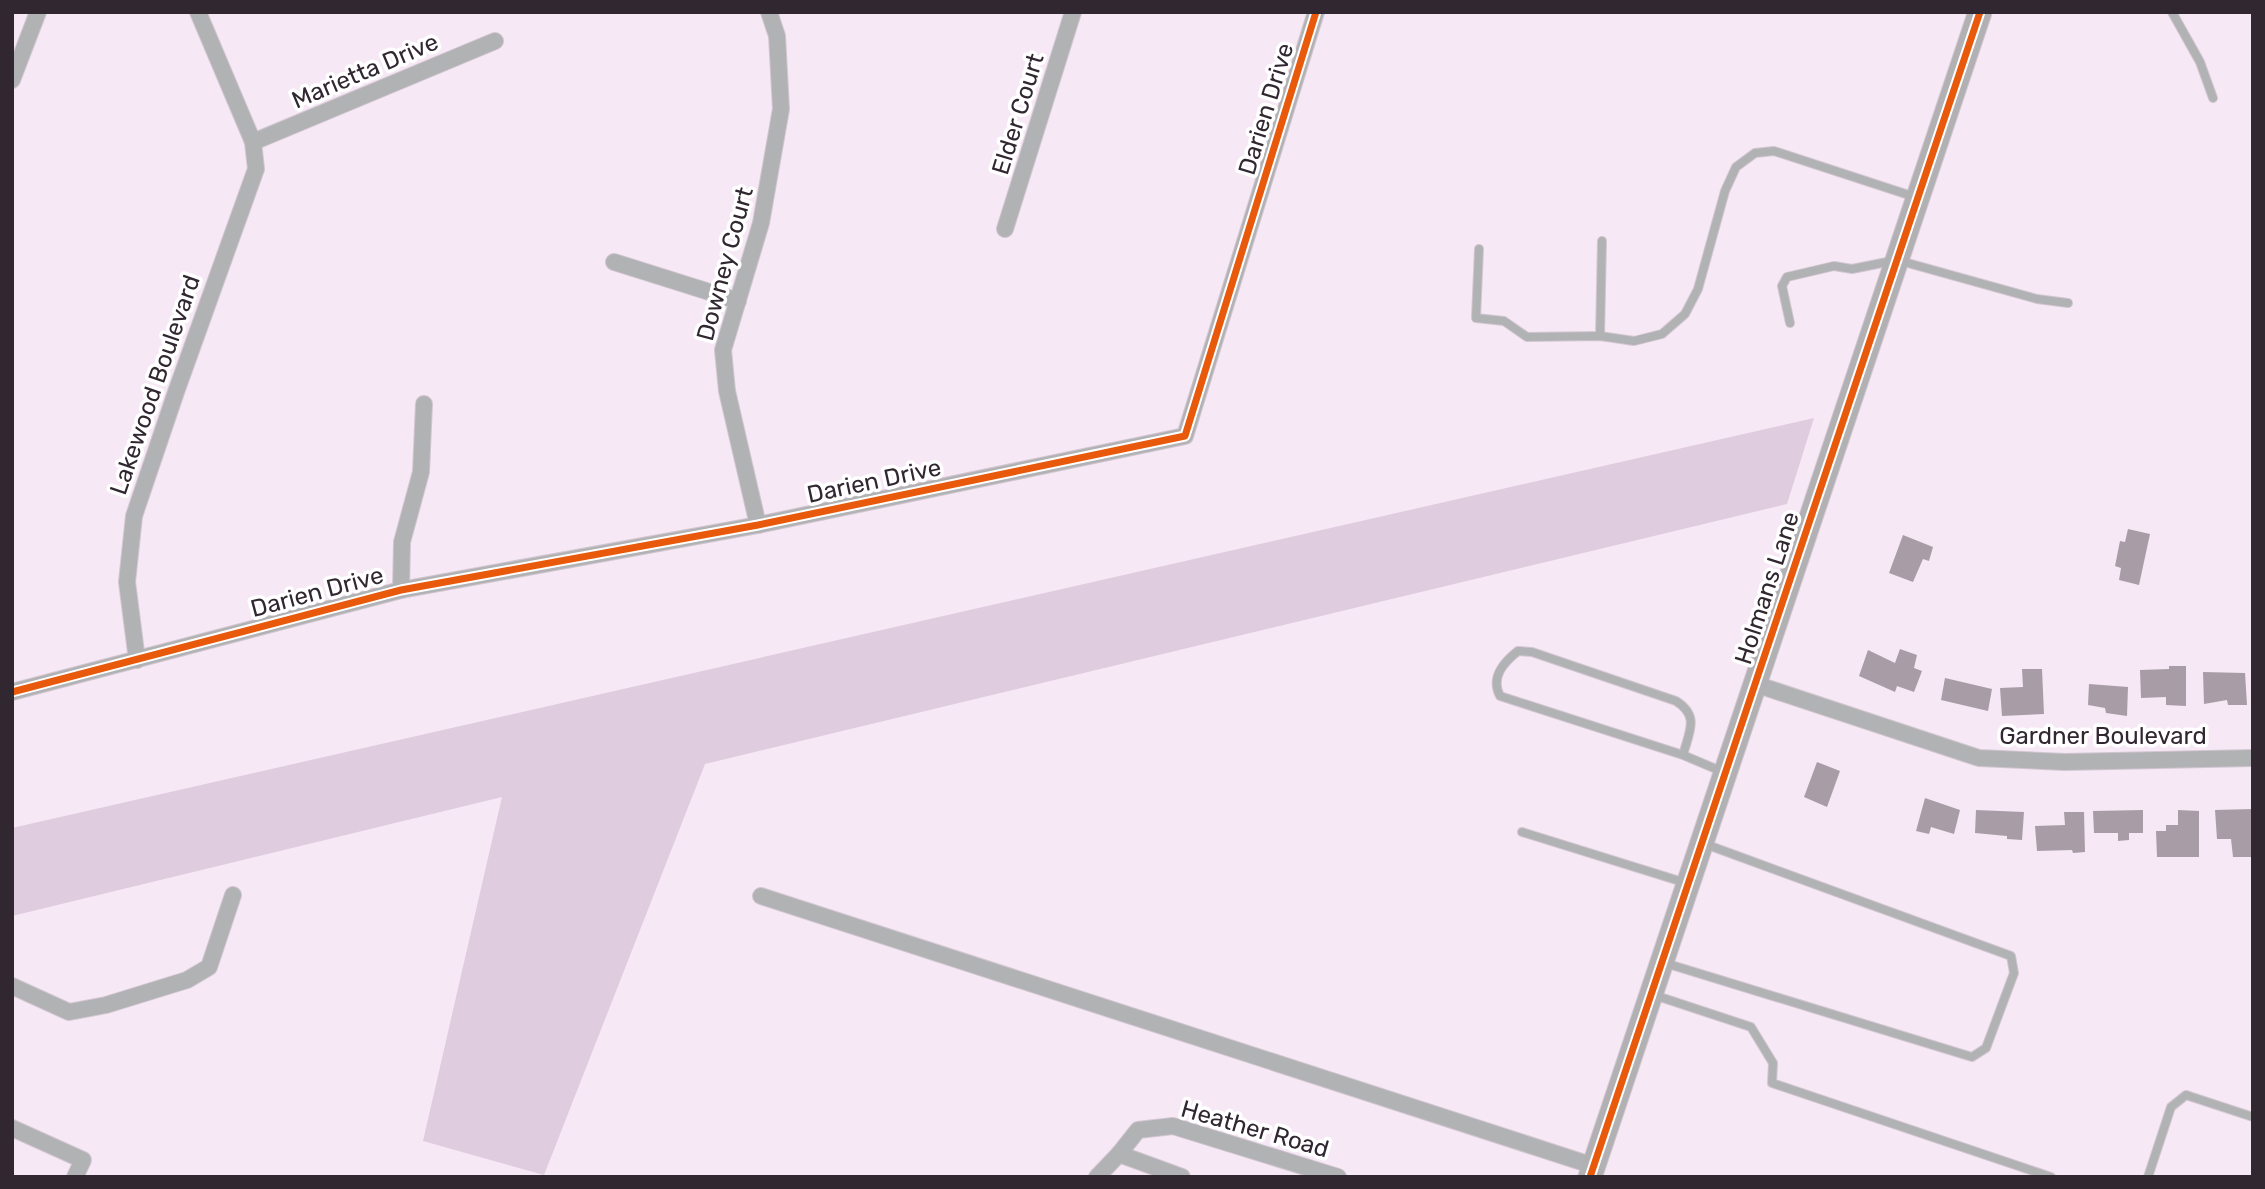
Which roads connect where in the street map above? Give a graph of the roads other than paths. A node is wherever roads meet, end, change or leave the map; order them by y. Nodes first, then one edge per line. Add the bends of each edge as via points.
1 (38, 12) edge
2 (198, 12) edge
3 (769, 12) edge
4 (1073, 12) edge
5 (1316, 12) edge
6 (1980, 12) edge
7 (2172, 12) edge
8 (495, 41) dead end
9 (12, 80) edge
10 (2213, 99) dead end
11 (253, 142) junction
12 (1918, 198) junction
13 (1005, 229) dead end
14 (1602, 241) dead end
15 (1479, 249) dead end
16 (1897, 260) junction
17 (614, 262) dead end
18 (737, 301) junction
19 (2068, 303) dead end
20 (1790, 323) dead end
21 (1600, 336) junction
22 (424, 404) dead end
23 (758, 525) junction
24 (401, 590) junction
25 (137, 660) junction
26 (1755, 684) junction
27 (12, 692) edge
28 (1683, 755) junction
29 (2253, 758) edge
30 (1726, 773) junction
31 (1522, 832) dead end
32 (1702, 843) junction
33 (1689, 884) junction
34 (233, 895) dead end
35 (761, 896) dead end
36 (1662, 962) junction
37 (12, 986) edge
38 (1651, 995) junction
39 (2253, 1117) edge
40 (12, 1128) edge
41 (1119, 1154) junction
42 (1592, 1171) edge
43 (75, 1177) edge
44 (1097, 1177) edge
45 (1182, 1177) edge
46 (1338, 1177) edge
47 (2051, 1177) edge
48 (2148, 1177) edge

1 - 9 street
2 - 11 street, Lakewood Boulevard
3 - 18 street, Downey Court via 777,36 782,109 761,223
4 - 13 street, Elder Court
5 - 23 street, Darien Drive via 1185,436
6 - 12 main road, Holmans Lane
7 - 10 lane via 2200,62
8 - 11 street, Marietta Drive
11 - 25 street, Lakewood Boulevard via 256,169 134,516 127,582
12 - 16 main road, Holmans Lane
12 - 21 lane via 1774,151 1755,153 1736,167 1725,191 1698,289 1685,314 1662,334 1634,341
14 - 21 lane
15 - 21 lane via 1476,318 1504,321 1527,337
16 - 19 lane via 2037,299
16 - 20 lane via 1787,276 1782,286
16 - 26 main road, Holmans Lane
17 - 18 street
18 - 23 street, Downey Court via 723,350
22 - 24 street via 421,471 402,542
23 - 24 street, Darien Drive
24 - 25 street, Darien Drive
25 - 27 street
26 - 29 street, Gardner Boulevard via 1979,758 2065,762
26 - 30 main road, Holmans Lane
28 - 28 lane via 1500,696 1502,665 1518,650 1532,652 1676,701 1691,715
28 - 30 lane
30 - 32 main road, Holmans Lane
31 - 33 lane
32 - 33 main road, Holmans Lane
32 - 36 lane via 2011,956 2014,973 1986,1048 1972,1057
33 - 36 main road, Holmans Lane
34 - 37 street via 209,967 187,980 69,1012
35 - 42 street
36 - 38 main road, Holmans Lane
38 - 42 main road, Holmans Lane
38 - 47 lane via 1751,1027 1773,1063 1772,1083
39 - 48 lane via 2186,1095 2171,1107
40 - 43 street via 83,1160
41 - 44 street, Heather Road
41 - 45 street
41 - 46 street, Heather Road via 1138,1130 1173,1126

